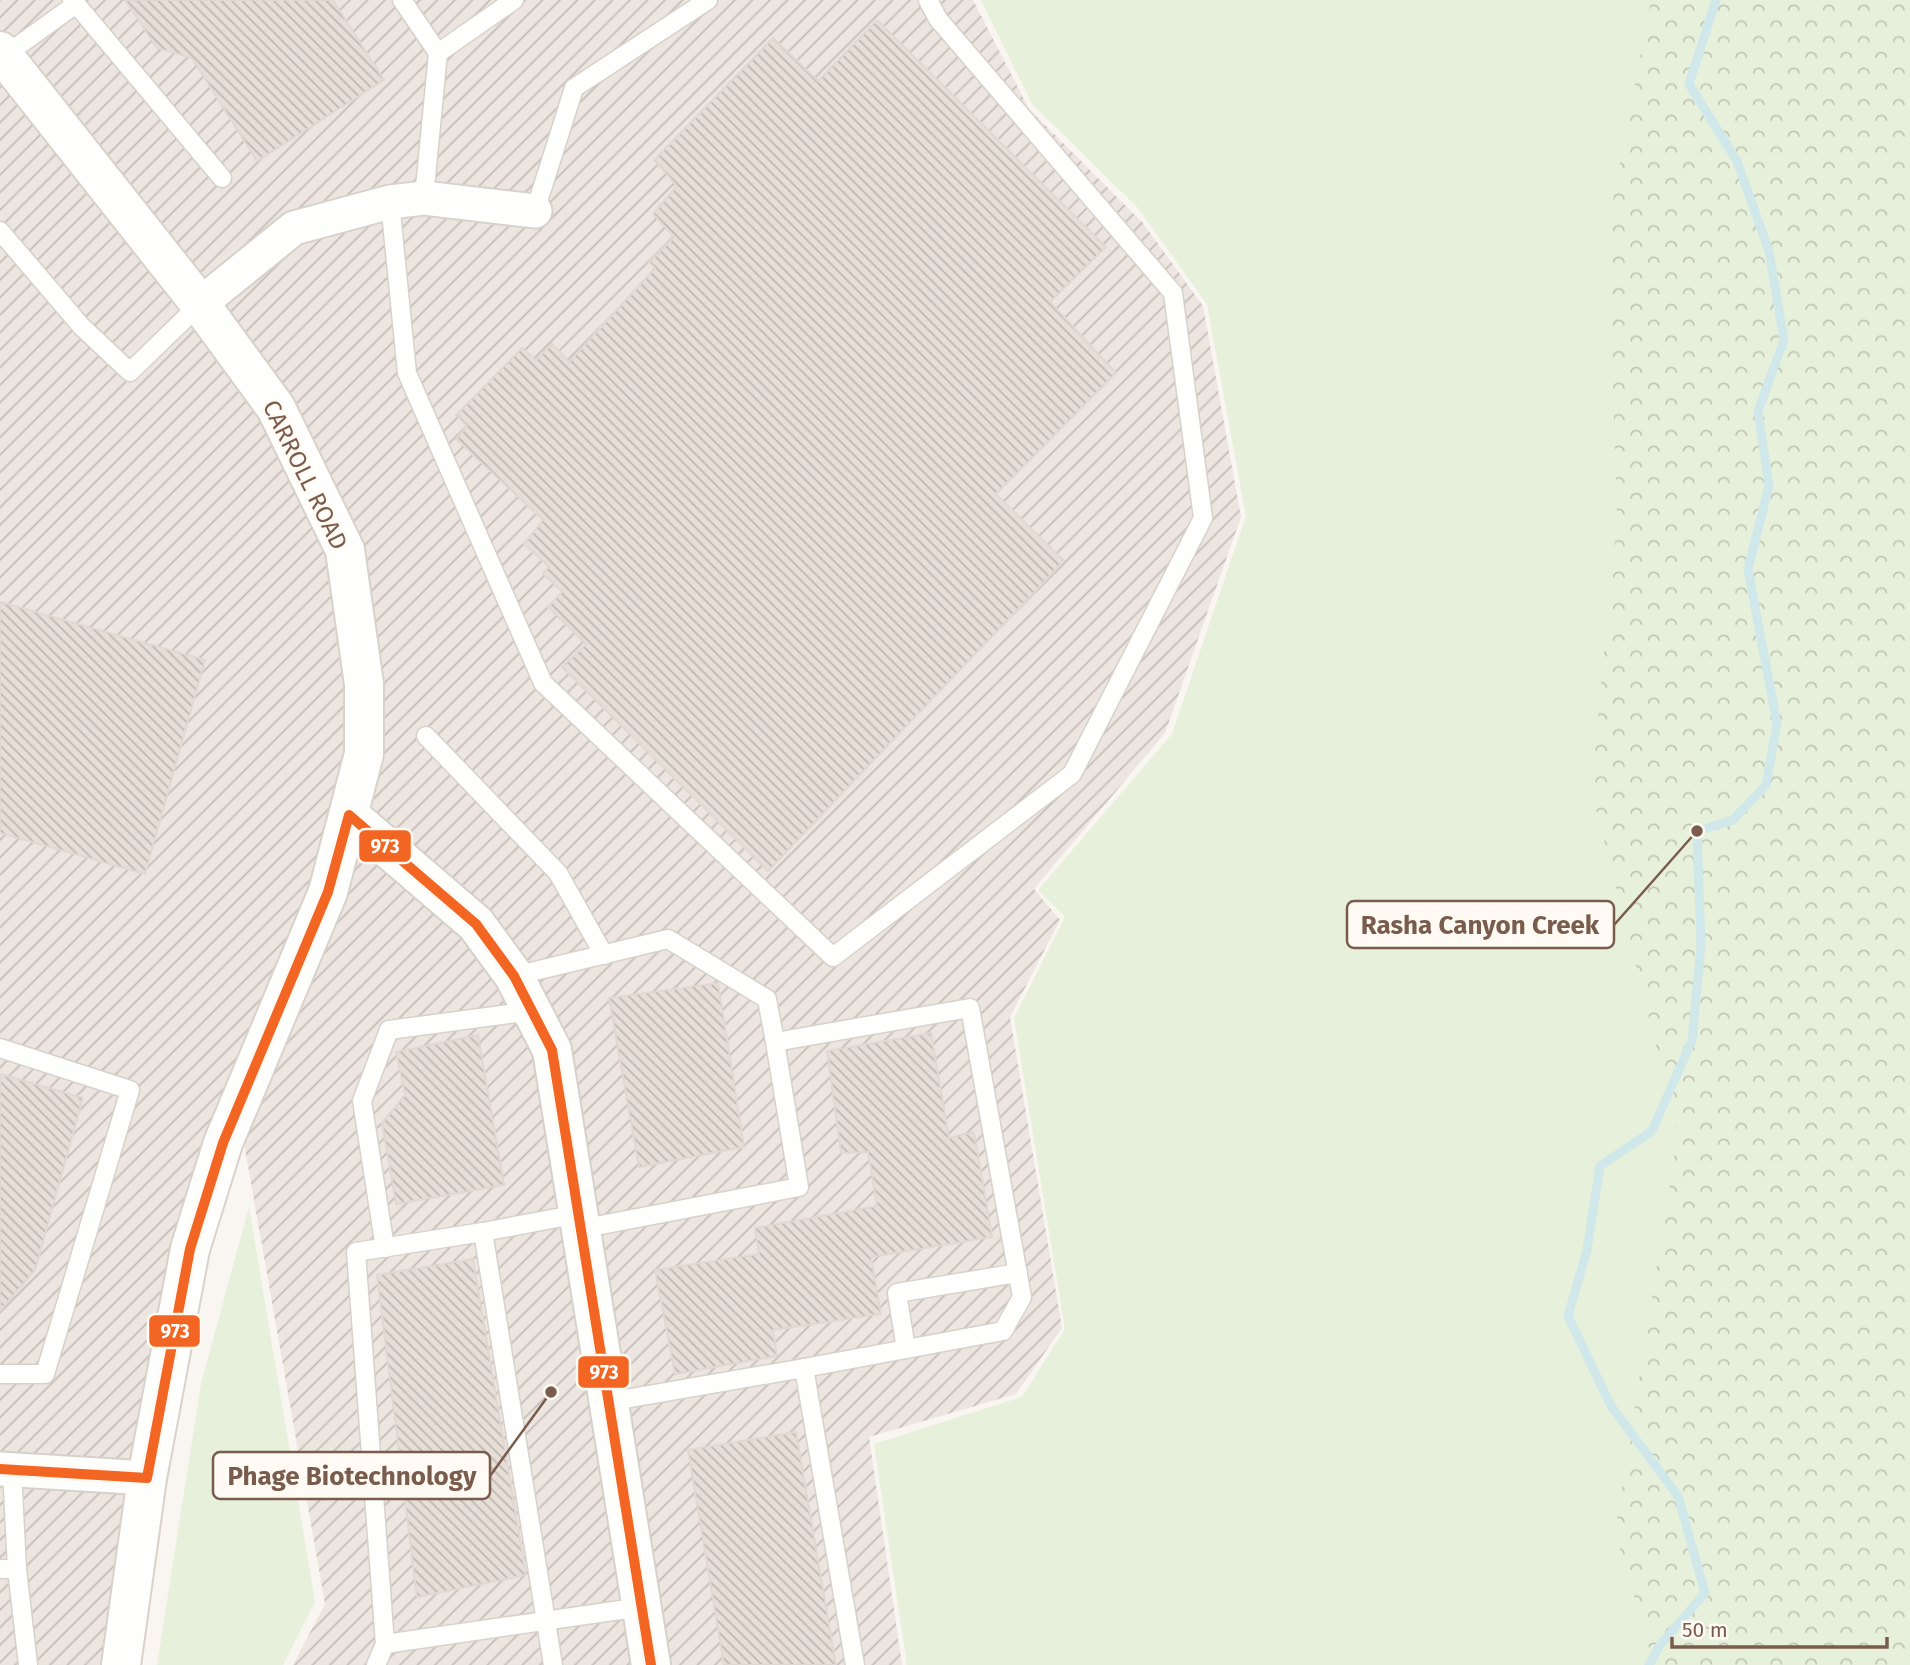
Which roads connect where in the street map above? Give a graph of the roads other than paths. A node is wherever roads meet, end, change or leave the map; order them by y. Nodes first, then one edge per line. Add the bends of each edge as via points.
1 (402, 0) edge
2 (514, 0) edge
3 (708, 0) edge
4 (928, 0) edge
5 (74, 2) edge
6 (2, 53) edge
7 (438, 53) junction
8 (222, 178) dead end
9 (424, 198) junction
10 (390, 202) junction
11 (535, 211) joint
12 (0, 230) edge
13 (200, 304) junction
14 (426, 736) dead end
15 (349, 815) junction
16 (604, 955) junction
17 (514, 976) junction
18 (532, 1011) junction
19 (775, 1042) junction
20 (0, 1048) edge
21 (579, 1222) junction
22 (483, 1233) junction
23 (385, 1248) junction
24 (1018, 1273) junction
25 (905, 1349) junction
26 (804, 1368) junction
27 (0, 1374) edge
28 (608, 1402) junction
29 (6, 1469) edge
30 (147, 1478) junction
31 (9, 1569) edge
32 (641, 1607) junction
33 (546, 1621) junction
34 (385, 1644) junction
35 (28, 1665) edge
36 (121, 1665) edge
37 (376, 1665) edge
38 (553, 1665) edge
39 (651, 1665) edge
40 (855, 1665) edge

1 - 7 lane
2 - 7 lane
3 - 11 lane via 573,88
4 - 10 lane via 938,19 1173,293 1203,518 1072,774 833,957 543,683 407,373
5 - 6 lane
5 - 8 lane
6 - 13 main road, CARROLL ROAD
7 - 9 lane
9 - 10 street
9 - 11 street
10 - 13 street via 294,228
12 - 13 lane via 82,327 130,372
13 - 15 main road, CARROLL ROAD via 276,408 345,550 364,684 364,754
14 - 16 lane via 558,873
15 - 17 main road via 476,924
15 - 30 main road, CARROLL ROAD via 328,892 223,1143 190,1249
16 - 17 lane
16 - 19 lane via 668,939 767,999
17 - 18 main road
18 - 21 main road via 552,1051
18 - 23 lane via 388,1030 362,1101
19 - 21 lane via 799,1187
19 - 24 lane via 970,1008
20 - 27 lane via 130,1090 46,1374
21 - 22 lane
21 - 28 main road
22 - 23 lane
22 - 33 lane
23 - 34 lane via 356,1252
24 - 25 lane via 1022,1297 1003,1331
24 - 25 lane via 897,1293
25 - 26 lane
26 - 28 lane
26 - 40 lane
28 - 32 main road
29 - 30 street
29 - 31 lane
30 - 36 main road, CARROLL ROAD
31 - 35 lane
32 - 33 lane
32 - 39 main road
33 - 34 lane
33 - 38 lane
34 - 37 lane

